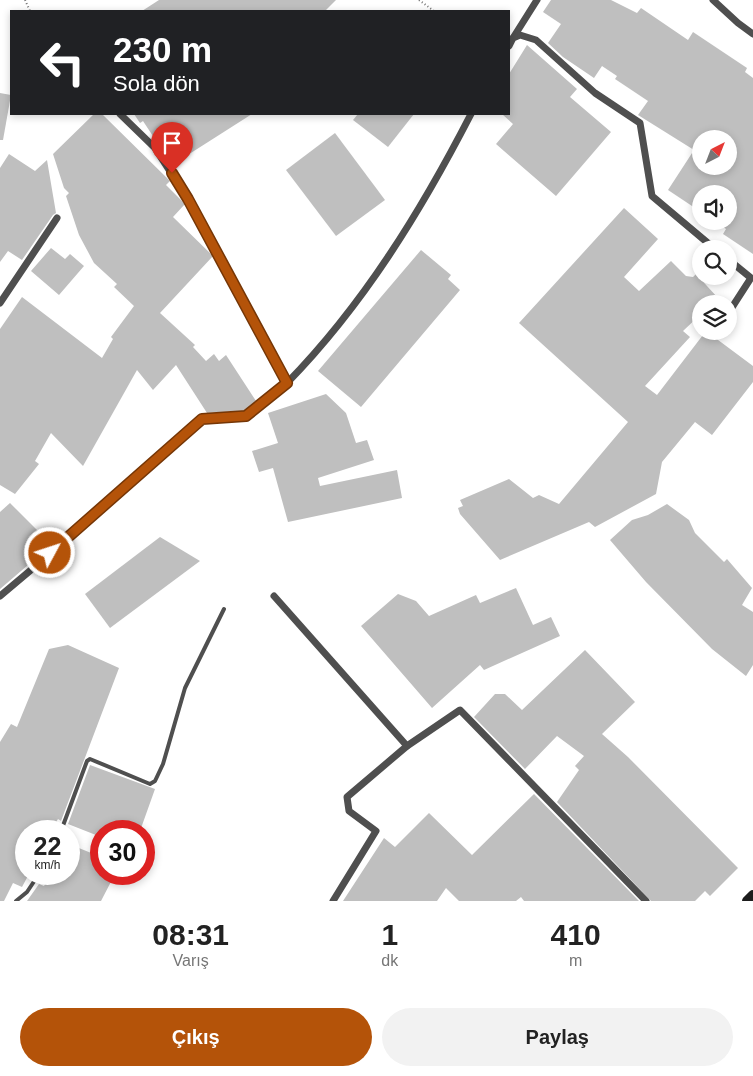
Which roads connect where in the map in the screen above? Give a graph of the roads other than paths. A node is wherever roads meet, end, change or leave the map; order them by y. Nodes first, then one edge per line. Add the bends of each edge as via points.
1 (536, 0) edge
2 (713, 0) edge
3 (753, 34) edge
4 (513, 38) junction
5 (510, 44) edge
6 (121, 115) edge
7 (471, 115) edge
8 (57, 218) dead end
9 (704, 240) edge
10 (737, 267) edge
11 (737, 300) edge
12 (0, 303) edge
13 (287, 383) junction
14 (0, 596) edge
15 (274, 596) dead end
16 (224, 609) dead end
17 (407, 746) junction
18 (65, 820) edge
19 (32, 885) edge
20 (753, 895) edge
21 (16, 901) edge
22 (333, 901) edge
23 (646, 901) edge
24 (748, 901) edge

1 - 4 street
2 - 3 street
4 - 5 street
4 - 9 street via 520,35 536,40 595,93 640,123 652,196
6 - 13 street via 155,148 188,199
7 - 13 street via 396,247 322,347
8 - 12 street
10 - 11 street via 751,278
13 - 14 street via 246,416 202,419
15 - 17 street
16 - 18 lane via 185,688 155,781 150,784 90,759
17 - 22 street via 347,797 349,810 376,831
17 - 23 street via 460,710
19 - 21 lane
20 - 24 street

